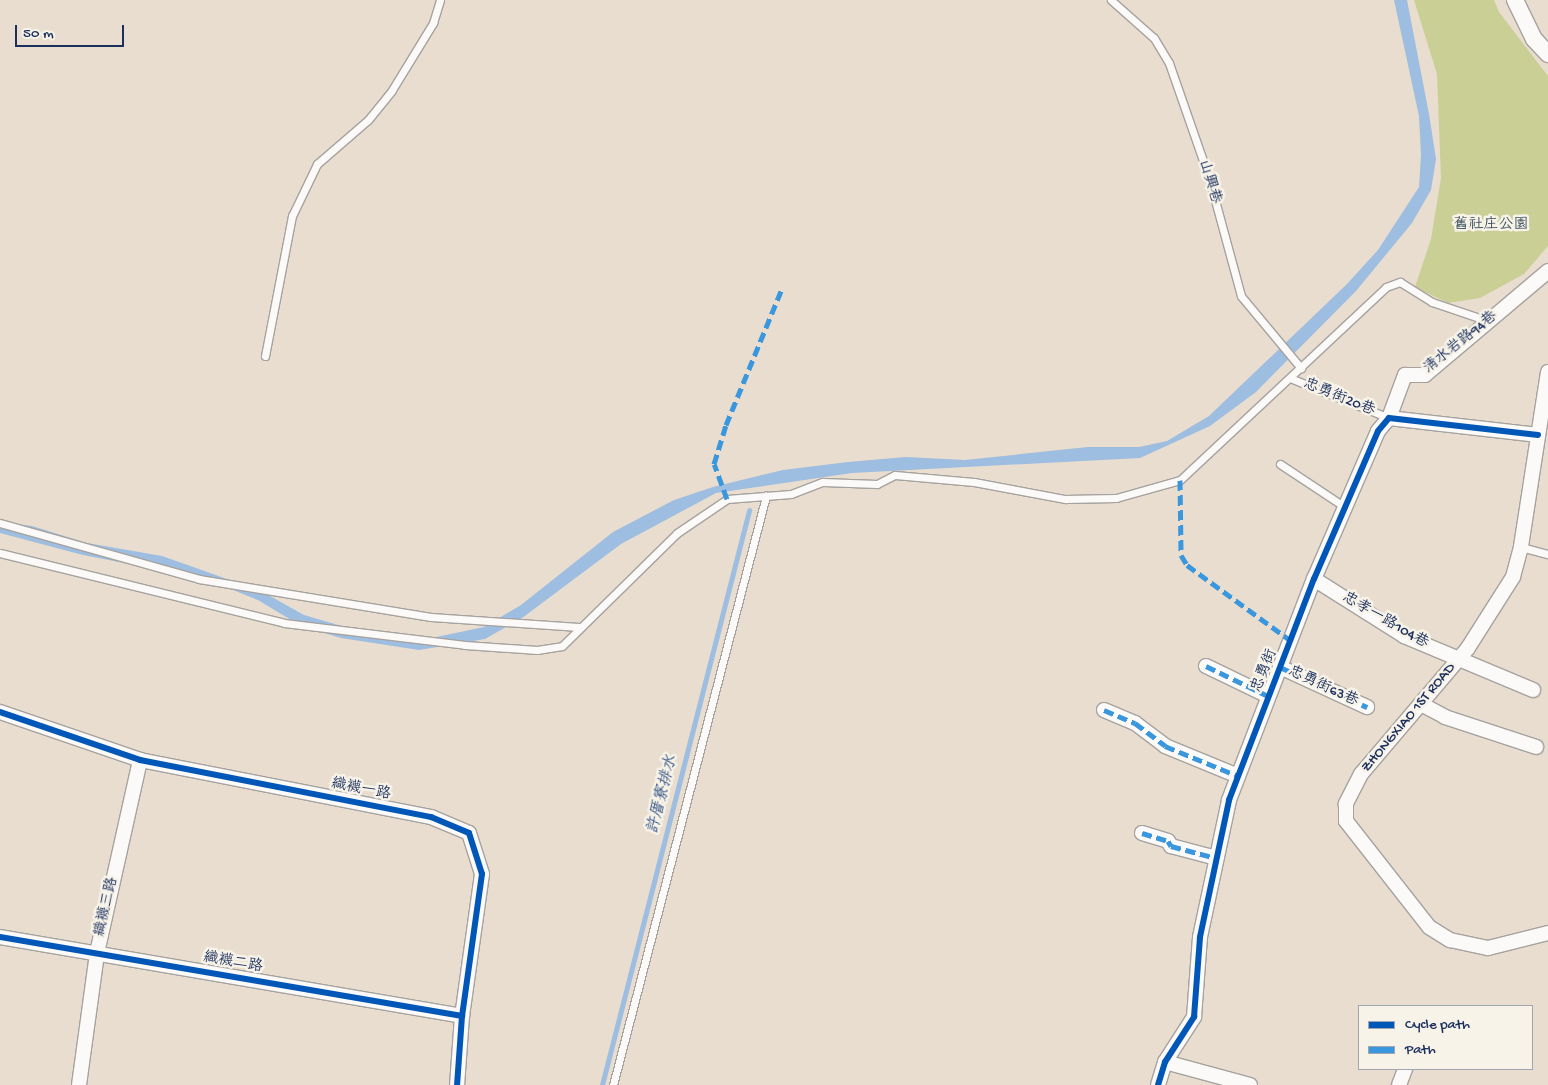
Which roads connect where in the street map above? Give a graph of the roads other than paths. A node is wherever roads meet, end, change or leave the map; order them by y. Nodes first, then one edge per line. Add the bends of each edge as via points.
1 (440, 0) edge
2 (1112, 0) edge
3 (1515, 0) edge
4 (1548, 54) edge
5 (1548, 271) edge
6 (1488, 321) junction
7 (265, 356) dead end
8 (1301, 368) junction
9 (1548, 372) edge
10 (1290, 378) junction
11 (1389, 418) junction
12 (1543, 437) edge
13 (1280, 464) dead end
14 (766, 496) junction
15 (1346, 507) junction
16 (0, 523) edge
17 (1521, 547) junction
18 (0, 553) edge
19 (1548, 554) edge
20 (1314, 579) junction
21 (580, 627) junction
22 (1458, 661) junction
23 (1206, 666) dead end
24 (1280, 667) junction
25 (1533, 690) dead end
26 (1268, 696) junction
27 (1421, 704) junction
28 (1366, 707) dead end
29 (1104, 710) dead end
30 (0, 712) edge
31 (1536, 747) dead end
32 (140, 760) junction
33 (1238, 776) junction
34 (1142, 832) dead end
35 (1216, 858) junction
36 (1548, 933) edge
37 (0, 937) edge
38 (97, 952) junction
39 (462, 1016) junction
40 (1165, 1062) junction
41 (1404, 1070) edge
42 (79, 1085) edge
43 (457, 1085) edge
44 (613, 1085) edge
45 (1158, 1085) edge
46 (1250, 1085) edge
47 (1399, 1085) edge

1 - 7 lane via 433,23 392,90 368,120 317,164 292,216
2 - 8 lane, 山興巷 via 1154,38 1169,63 1209,178 1241,296
3 - 4 street via 1534,38
5 - 6 street, 清水岩路94巷
6 - 8 lane via 1432,302 1400,282 1386,287
6 - 11 street, 清水岩路94巷 via 1425,375 1405,375
8 - 10 lane
9 - 12 street, ZHONGXIAO 1ST ROAD
10 - 11 lane, 忠勇街20巷
10 - 14 lane via 1180,480 1116,498 1065,499 974,482 895,475 877,484 823,482 791,494
11 - 12 street
11 - 15 street, 忠勇街 via 1378,431
12 - 17 street, ZHONGXIAO 1ST ROAD
13 - 15 lane
14 - 21 lane via 727,499 677,533
14 - 44 lane
15 - 20 street, 忠勇街
16 - 21 lane via 199,579 431,617
17 - 19 lane
17 - 22 street, ZHONGXIAO 1ST ROAD via 1513,577
18 - 21 lane via 284,623 465,645 537,650 562,646
20 - 22 street, 忠孝一路104巷 via 1404,636
20 - 24 street, 忠勇街
22 - 25 street, 忠孝一路104巷
22 - 27 street, ZHONGXIAO 1ST ROAD
23 - 26 street
24 - 26 street, 忠勇街
24 - 28 street, 忠勇街63巷
26 - 33 street, 忠勇街
27 - 31 street via 1445,717
27 - 36 street, ZHONGXIAO 1ST ROAD via 1361,774 1346,804 1346,821 1430,927 1450,940 1488,948
29 - 33 street via 1135,723 1165,746
30 - 32 street, 織襪一路
32 - 38 street, 織襪三路
32 - 39 street, 織襪一路 via 431,817 469,833 482,874
33 - 35 street, 忠勇街
34 - 35 street via 1168,841 1171,846
35 - 40 street, 忠勇街 via 1200,937 1194,1017
37 - 38 street, 織襪二路
38 - 39 street, 織襪二路
38 - 42 street, 織襪三路
39 - 43 street, 織襪一路
40 - 45 street, 忠勇街
40 - 46 street
41 - 47 street

